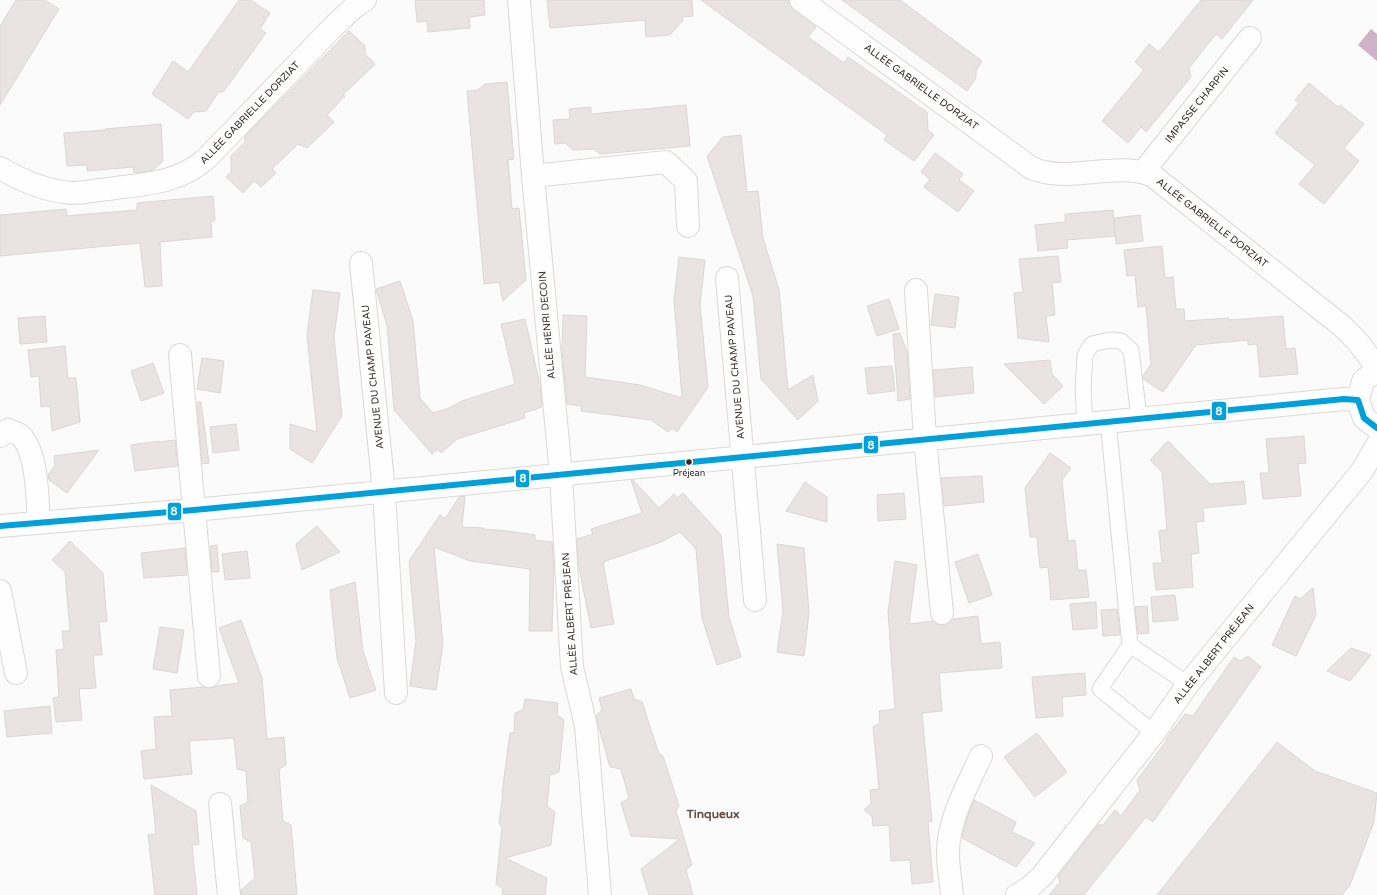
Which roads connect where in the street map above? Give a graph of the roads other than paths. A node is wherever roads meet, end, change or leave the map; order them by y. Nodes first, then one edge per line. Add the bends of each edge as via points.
1 (364, 0) edge
2 (519, 0) edge
3 (801, 0) edge
4 (1250, 38) dead end
5 (0, 168) edge
6 (1144, 172) junction
7 (533, 176) junction
8 (688, 226) dead end
9 (361, 263) dead end
10 (727, 278) dead end
11 (916, 290) dead end
12 (180, 355) dead end
13 (1377, 369) edge
14 (1358, 400) junction
15 (1139, 418) junction
16 (1108, 421) junction
17 (1085, 424) junction
18 (1377, 428) edge
19 (0, 436) edge
20 (925, 439) junction
21 (1377, 445) edge
22 (743, 457) junction
23 (561, 475) junction
24 (384, 492) junction
25 (194, 510) junction
26 (39, 522) junction
27 (0, 526) edge
28 (0, 591) edge
29 (755, 600) dead end
30 (942, 613) dead end
31 (1130, 645) junction
32 (16, 673) dead end
33 (209, 676) dead end
34 (1188, 684) junction
35 (396, 693) dead end
36 (1154, 733) junction
37 (981, 756) dead end
38 (220, 804) dead end
39 (229, 895) edge
40 (600, 895) edge
41 (952, 895) edge
42 (1016, 895) edge

1 - 5 street, ALLÉE GABRIELLE DORZIAT via 332,28 206,159 178,176 152,184 72,193 31,184
2 - 7 street, ALLÉE HENRI DECOIN
3 - 6 street, ALLÉE GABRIELLE DORZIAT via 1038,171 1059,174
4 - 6 street, IMPASSE CHARPIN
6 - 13 street, ALLÉE GABRIELLE DORZIAT via 1166,185 1342,326 1358,342
7 - 8 street via 666,162 686,181
7 - 23 street, ALLÉE HENRI DECOIN
9 - 24 street, AVENUE DU CHAMP PAVEAU
10 - 22 street, AVENUE DU CHAMP PAVEAU
11 - 20 street
12 - 25 street
13 - 14 street via 1363,382
14 - 15 street via 1344,398
14 - 18 street via 1364,418
15 - 16 street
15 - 17 lane via 1131,350 1121,342 1110,340 1092,344 1085,355
16 - 17 street
16 - 31 lane
17 - 20 street
19 - 26 street via 8,430 21,435 29,448 34,467
20 - 22 street
20 - 30 street
21 - 34 street, ALLÉE ALBERT PRÉJEAN via 1362,471
22 - 23 street
22 - 29 street, AVENUE DU CHAMP PAVEAU
23 - 24 street
23 - 40 street, ALLÉE ALBERT PRÉJEAN via 572,667 586,726
24 - 25 street
24 - 35 street, AVENUE DU CHAMP PAVEAU
25 - 26 street
25 - 33 street
26 - 27 street
28 - 32 street
31 - 34 lane
31 - 36 lane via 1100,689
34 - 36 street, ALLÉE ALBERT PRÉJEAN
36 - 42 street, ALLÉE ALBERT PRÉJEAN via 1042,876
37 - 41 street via 952,825 948,854
38 - 39 street

